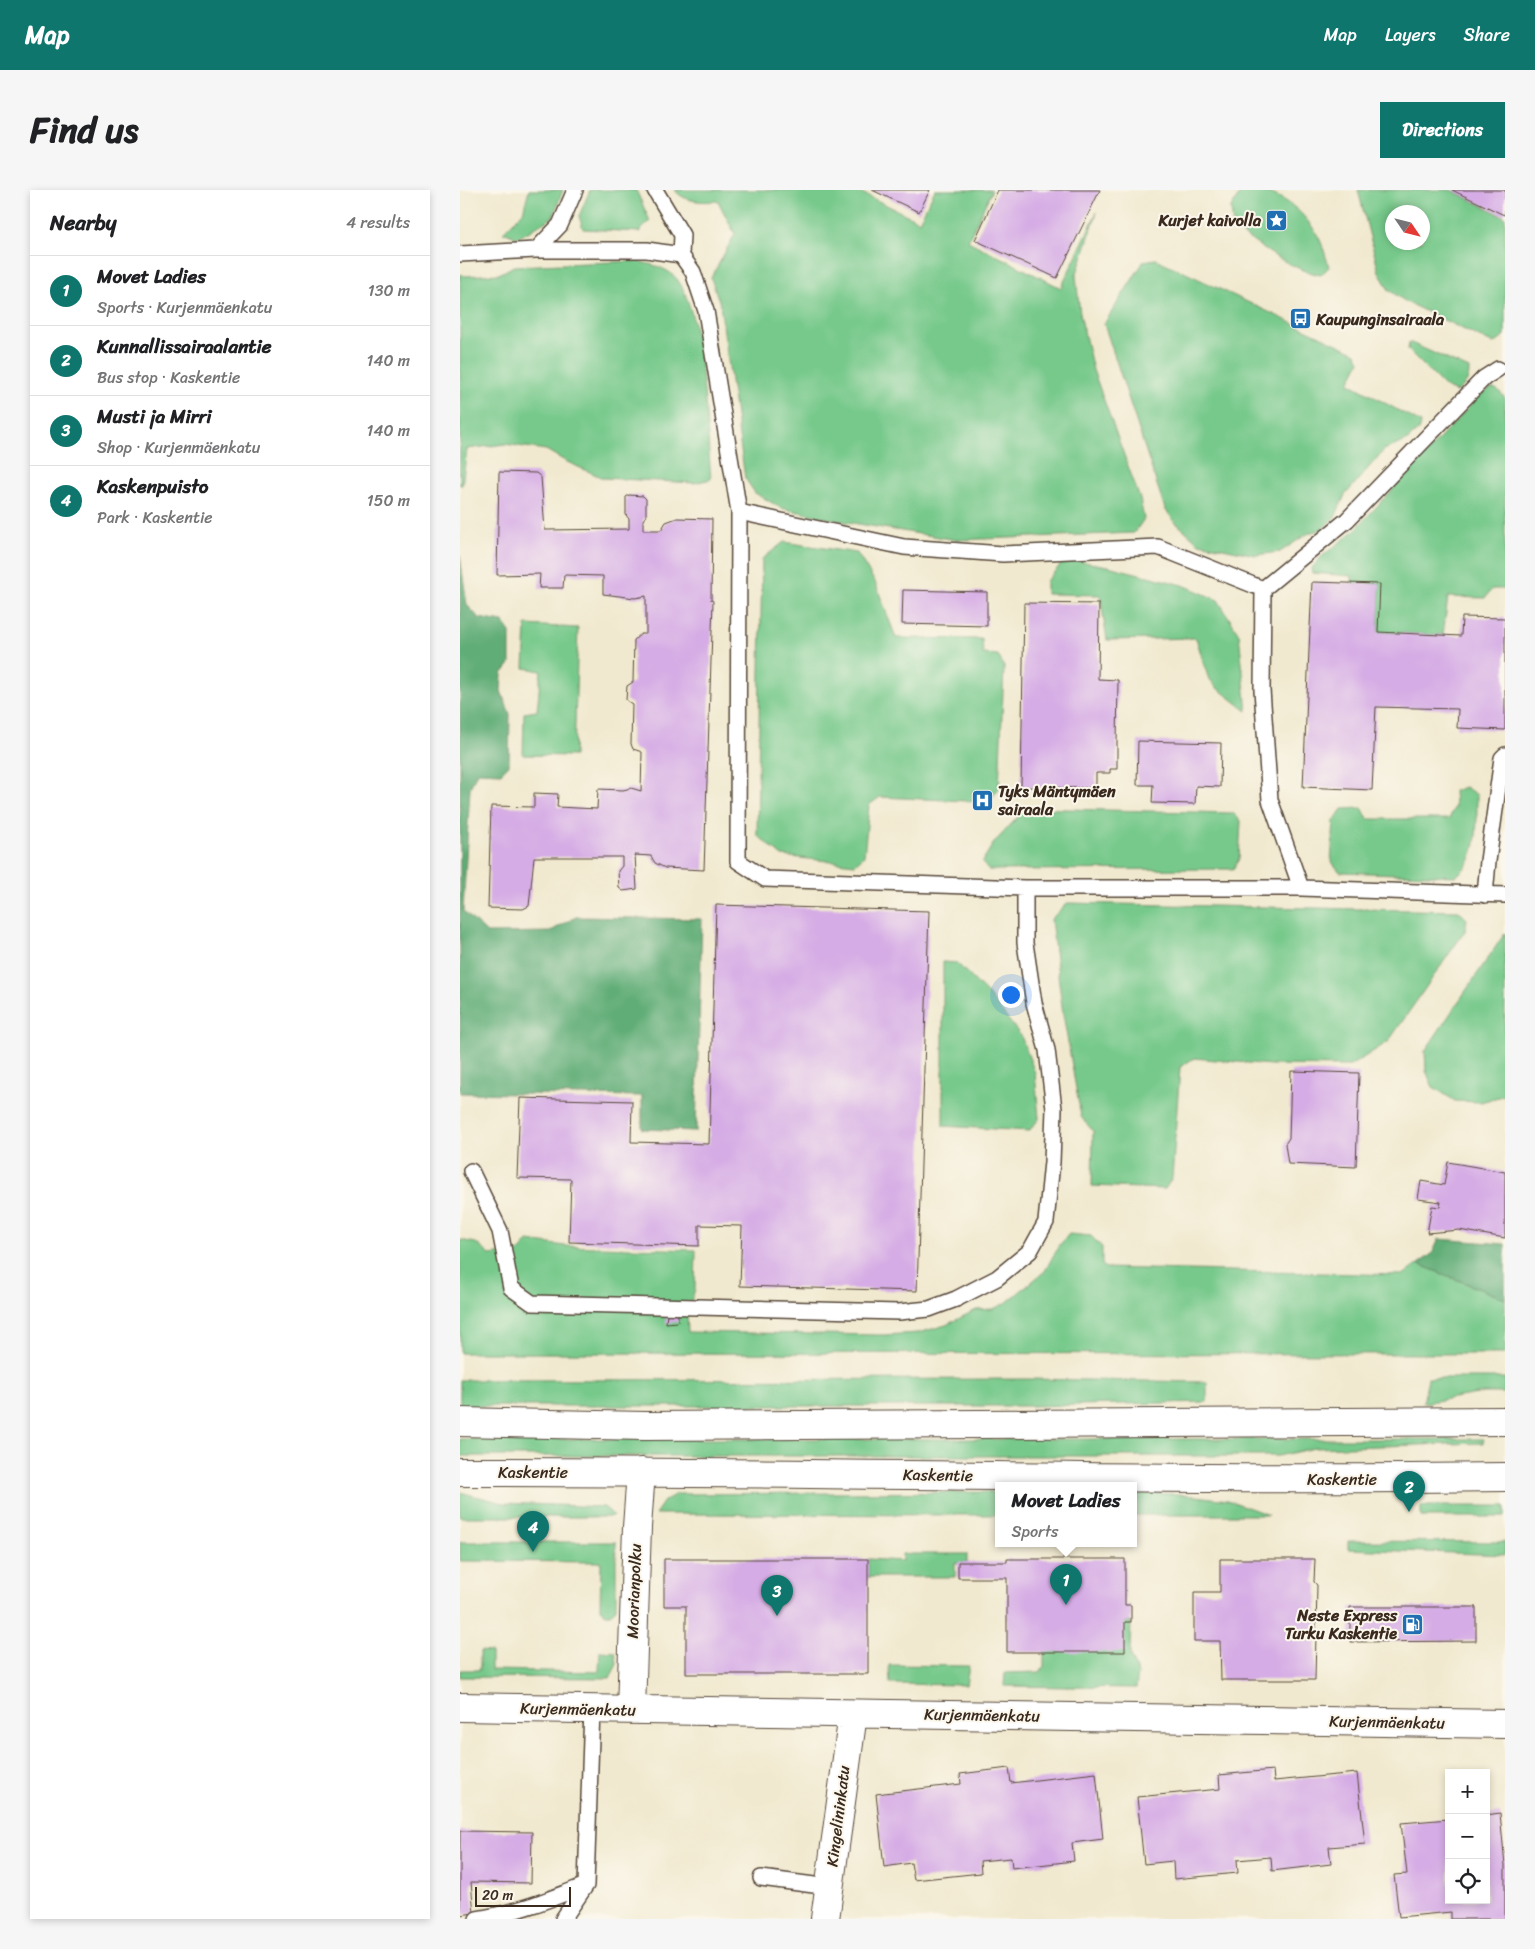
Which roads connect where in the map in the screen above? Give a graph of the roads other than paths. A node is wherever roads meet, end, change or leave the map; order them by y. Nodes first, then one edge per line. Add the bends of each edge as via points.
1 (576, 190) edge
2 (655, 190) edge
3 (536, 250) junction
4 (460, 254) edge
5 (681, 255) junction
6 (1498, 369) dead end
7 (739, 512) junction
8 (1263, 589) junction
9 (1505, 755) edge
10 (1025, 888) junction
11 (1301, 888) junction
12 (1485, 895) junction
13 (1505, 895) edge
14 (471, 1171) dead end
15 (1505, 1421) edge
16 (460, 1422) edge
17 (460, 1472) edge
18 (641, 1472) junction
19 (1505, 1477) edge
20 (460, 1707) edge
21 (592, 1710) junction
22 (631, 1710) junction
23 (853, 1714) junction
24 (1505, 1724) edge
25 (761, 1878) dead end
26 (586, 1885) junction
27 (829, 1886) junction
28 (477, 1919) edge
29 (563, 1919) edge
30 (825, 1919) edge

1 - 3 lane via 560,225
2 - 5 lane via 682,235
3 - 4 lane
3 - 5 lane via 647,250
5 - 7 lane via 693,272 706,310
6 - 8 lane via 1484,378 1347,520
7 - 8 lane via 904,548 1002,554 1158,547
7 - 10 lane via 738,861 765,879
8 - 11 lane via 1262,690 1270,800
9 - 12 lane via 1502,758
10 - 11 lane
10 - 14 lane via 1025,943 1034,1003 1047,1050 1054,1109 1046,1222 1030,1251 997,1278 956,1299 929,1309 898,1312 532,1303 511,1288 500,1231
11 - 12 lane
12 - 13 lane
15 - 16 main road via 645,1426
17 - 18 main road, Kaskentie
18 - 19 main road, Kaskentie via 1323,1479
18 - 22 main road, Moorianpolku
20 - 21 main road, Kurjenmäenkatu
21 - 22 main road, Kurjenmäenkatu
21 - 26 lane
22 - 23 main road, Kurjenmäenkatu
23 - 24 main road, Kurjenmäenkatu
23 - 27 main road, Kingelininkatu
25 - 27 lane
26 - 28 lane via 544,1902
26 - 29 lane
27 - 30 main road, Kingelininkatu

